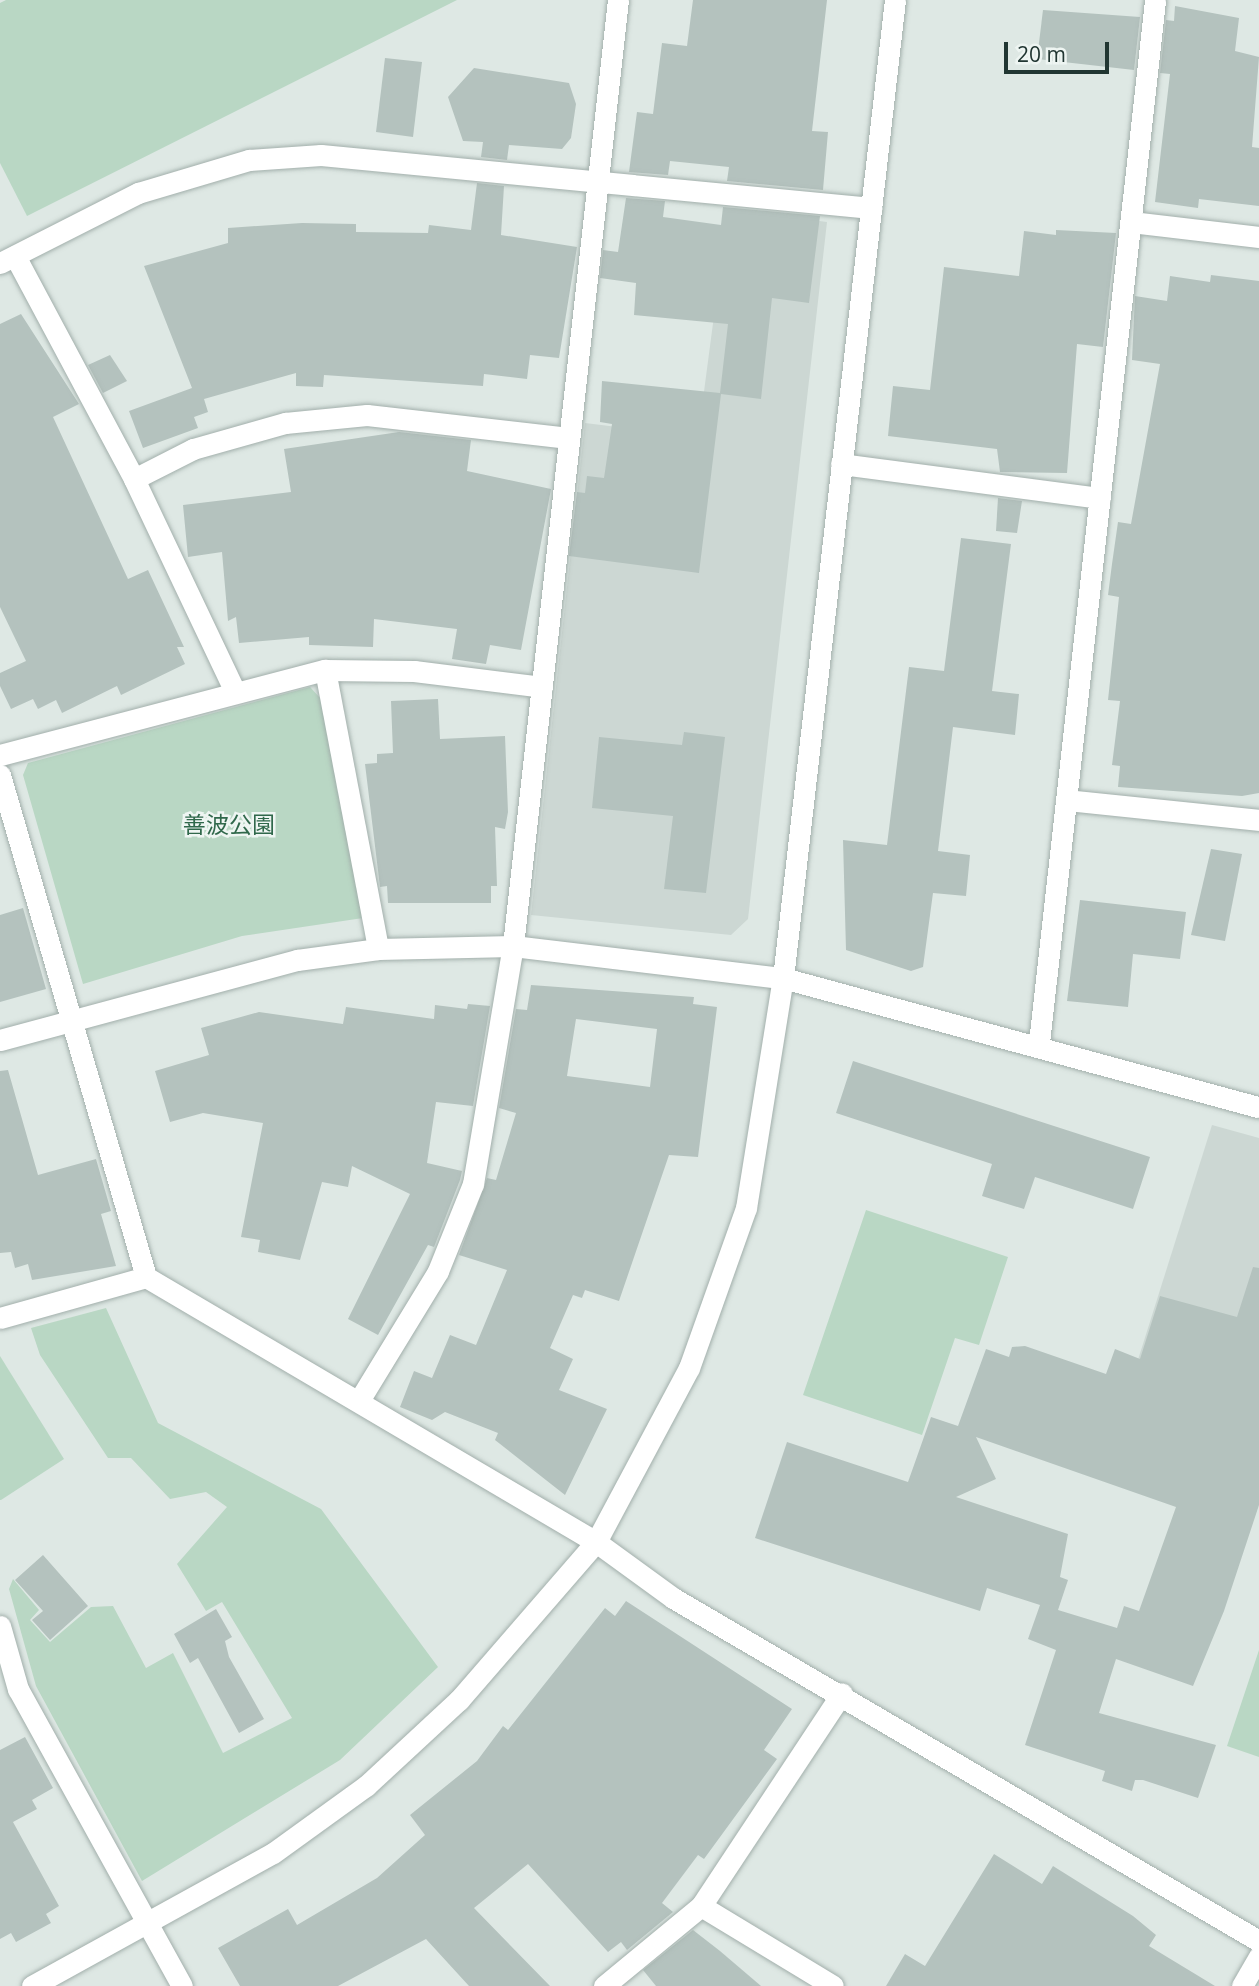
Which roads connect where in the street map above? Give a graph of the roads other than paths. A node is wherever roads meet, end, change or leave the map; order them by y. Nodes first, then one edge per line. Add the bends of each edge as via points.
1 (618, 0) edge
2 (895, 0) edge
3 (1155, 0) edge
4 (597, 181) junction
5 (871, 208) junction
6 (1130, 222) junction
7 (1259, 237) edge
8 (8, 259) edge
9 (569, 438) junction
10 (841, 464) junction
11 (134, 479) junction
12 (1100, 498) junction
13 (325, 670) junction
14 (541, 687) junction
15 (234, 690) junction
16 (0, 755) edge
17 (0, 775) edge
18 (1066, 800) junction
19 (1259, 820) edge
20 (513, 946) junction
21 (378, 949) junction
22 (783, 978) junction
23 (73, 1018) junction
24 (0, 1040) edge
25 (1039, 1043) junction
26 (1259, 1107) edge
27 (146, 1277) junction
28 (0, 1318) edge
29 (360, 1399) junction
30 (596, 1542) junction
31 (0, 1626) edge
32 (842, 1693) junction
33 (9, 1694) edge
34 (701, 1906) junction
35 (146, 1923) junction
36 (1259, 1941) edge
37 (1259, 1957) edge
38 (32, 1986) edge
39 (183, 1986) edge
40 (604, 1986) edge
41 (833, 1986) edge
42 (1242, 1986) edge

1 - 4 street
2 - 5 street
3 - 6 street
4 - 5 street
4 - 8 street via 321,155 250,160 138,193
4 - 9 street
5 - 10 street
6 - 7 street
6 - 12 street
8 - 11 street
9 - 11 street via 367,415 285,423 193,449
9 - 14 street
10 - 12 street
10 - 22 street
11 - 15 street
12 - 18 street
13 - 14 street via 414,671
13 - 15 street
13 - 21 street
14 - 20 street
15 - 16 street
17 - 23 street
18 - 19 street
18 - 25 street
20 - 21 street
20 - 22 street
20 - 29 street via 473,1184 438,1271
21 - 23 street via 297,960
22 - 25 street
22 - 30 street via 746,1208 689,1368
23 - 24 street
23 - 27 street
25 - 26 street
27 - 28 street
27 - 29 street
29 - 30 street
30 - 32 street via 673,1598
30 - 35 street via 460,1700 366,1786 273,1853
31 - 33 street
32 - 34 street
32 - 36 street
33 - 35 street
34 - 40 street
34 - 41 street
35 - 38 street
35 - 39 street
37 - 42 street

